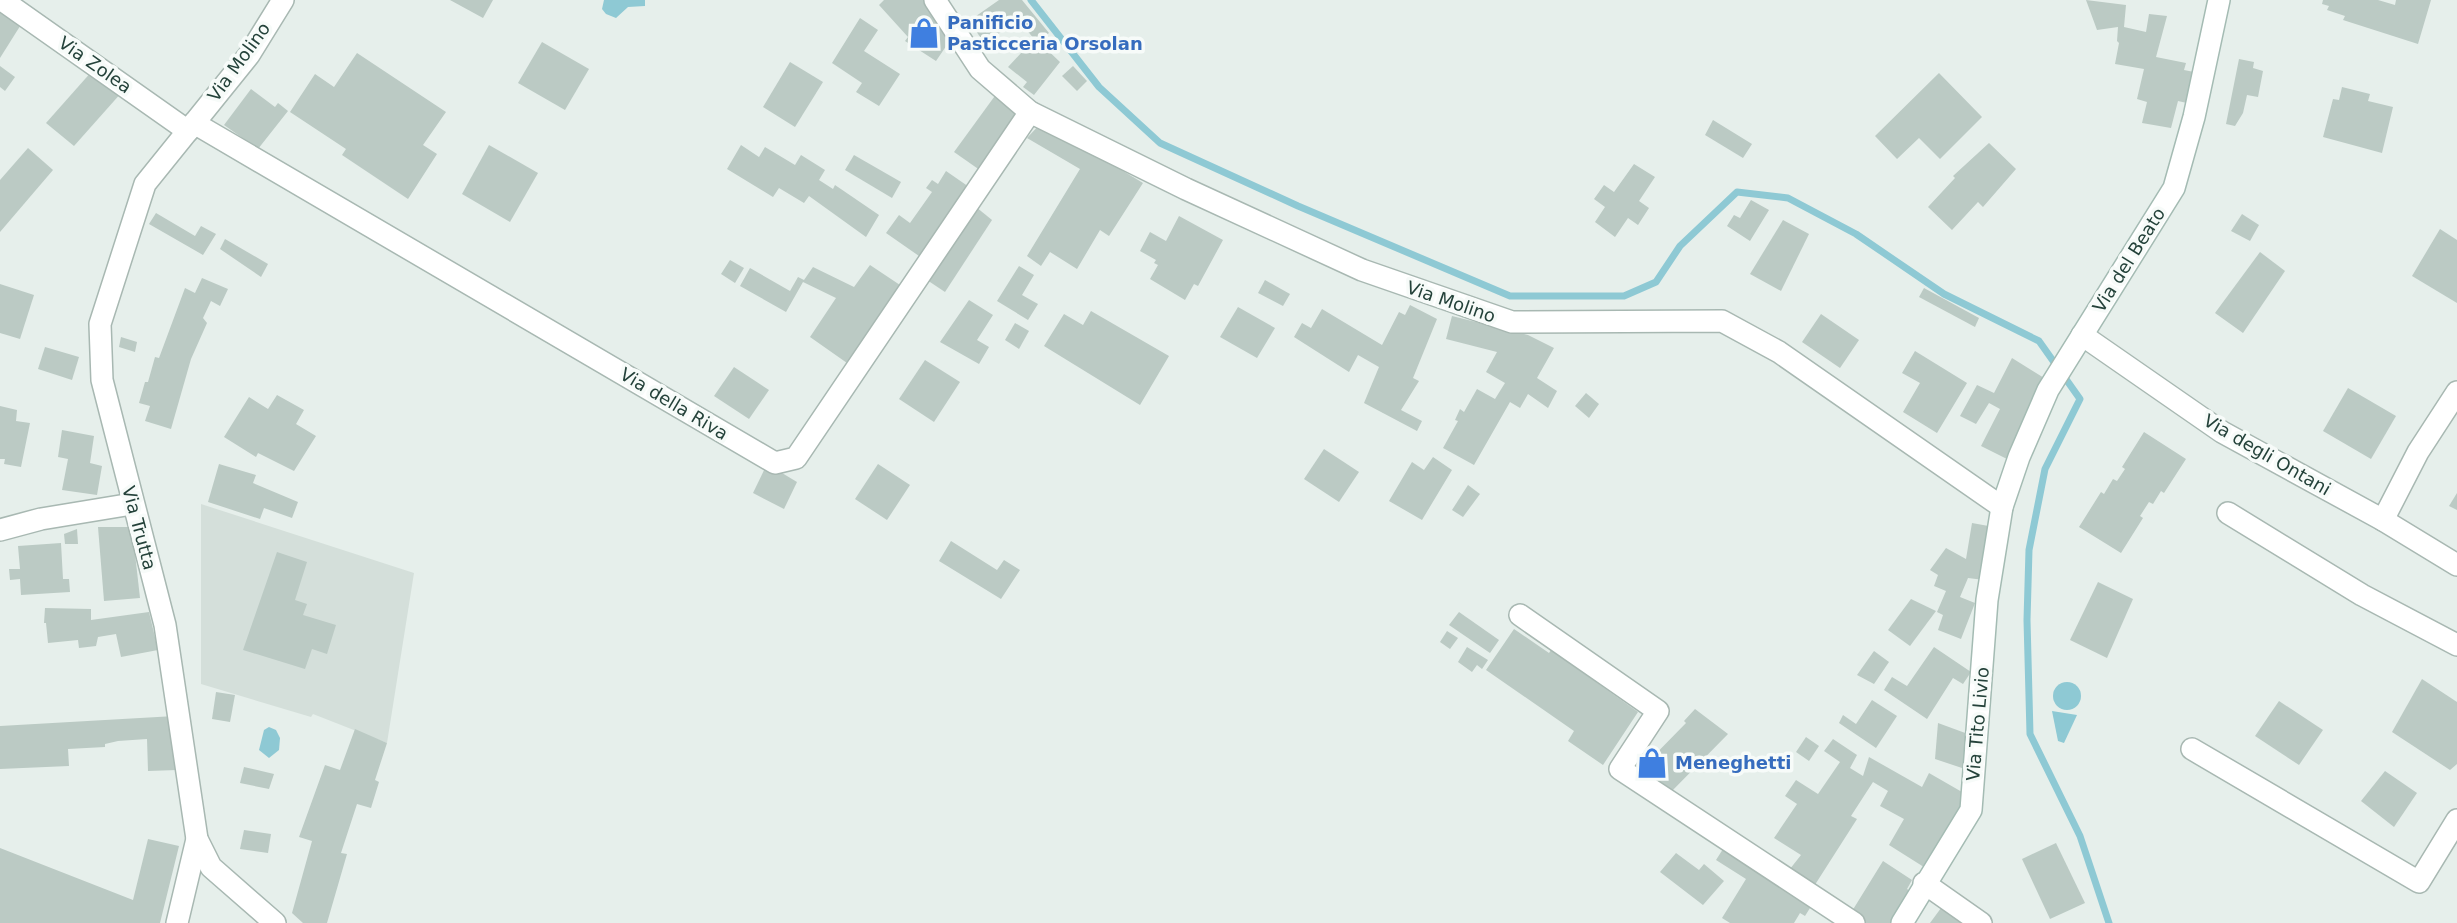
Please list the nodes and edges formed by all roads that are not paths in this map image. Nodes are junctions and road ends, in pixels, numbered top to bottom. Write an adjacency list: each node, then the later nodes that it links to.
1 (2, 0): 6 (street, Via Zolea)
2 (283, 0): 6 (street, Via Molino)
3 (935, 0): 5 (street, Via Molino)
4 (2218, 0): 7 (street, Via del Beato)
5 (1030, 112): 6 (street, Via della Riva); 10 (street, Via Molino)
6 (191, 127): 9 (street, Via Trutta)
7 (2082, 335): 10 (street, Via del Beato); 12 (street, Via degli Ontani)
8 (2457, 392): 12 (street)
9 (132, 504): 13 (street); 19 (street, Via Trutta)
10 (2003, 507): 20 (street, Via Tito Livio)
11 (2228, 513): 16 (street)
12 (2383, 520): 14 (street, Via degli Ontani)
13 (0, 530)
14 (2457, 565)
15 (1520, 615): 23 (street)
16 (2457, 646)
17 (2192, 749): 18 (street)
18 (2457, 820)
19 (197, 839): 21 (street); 22 (street, Via Trutta)
20 (1924, 883): 24 (street, Via Tito Livio); 25 (street)
21 (177, 923)
22 (275, 923)
23 (1854, 923)
24 (1902, 923)
25 (1981, 923)

